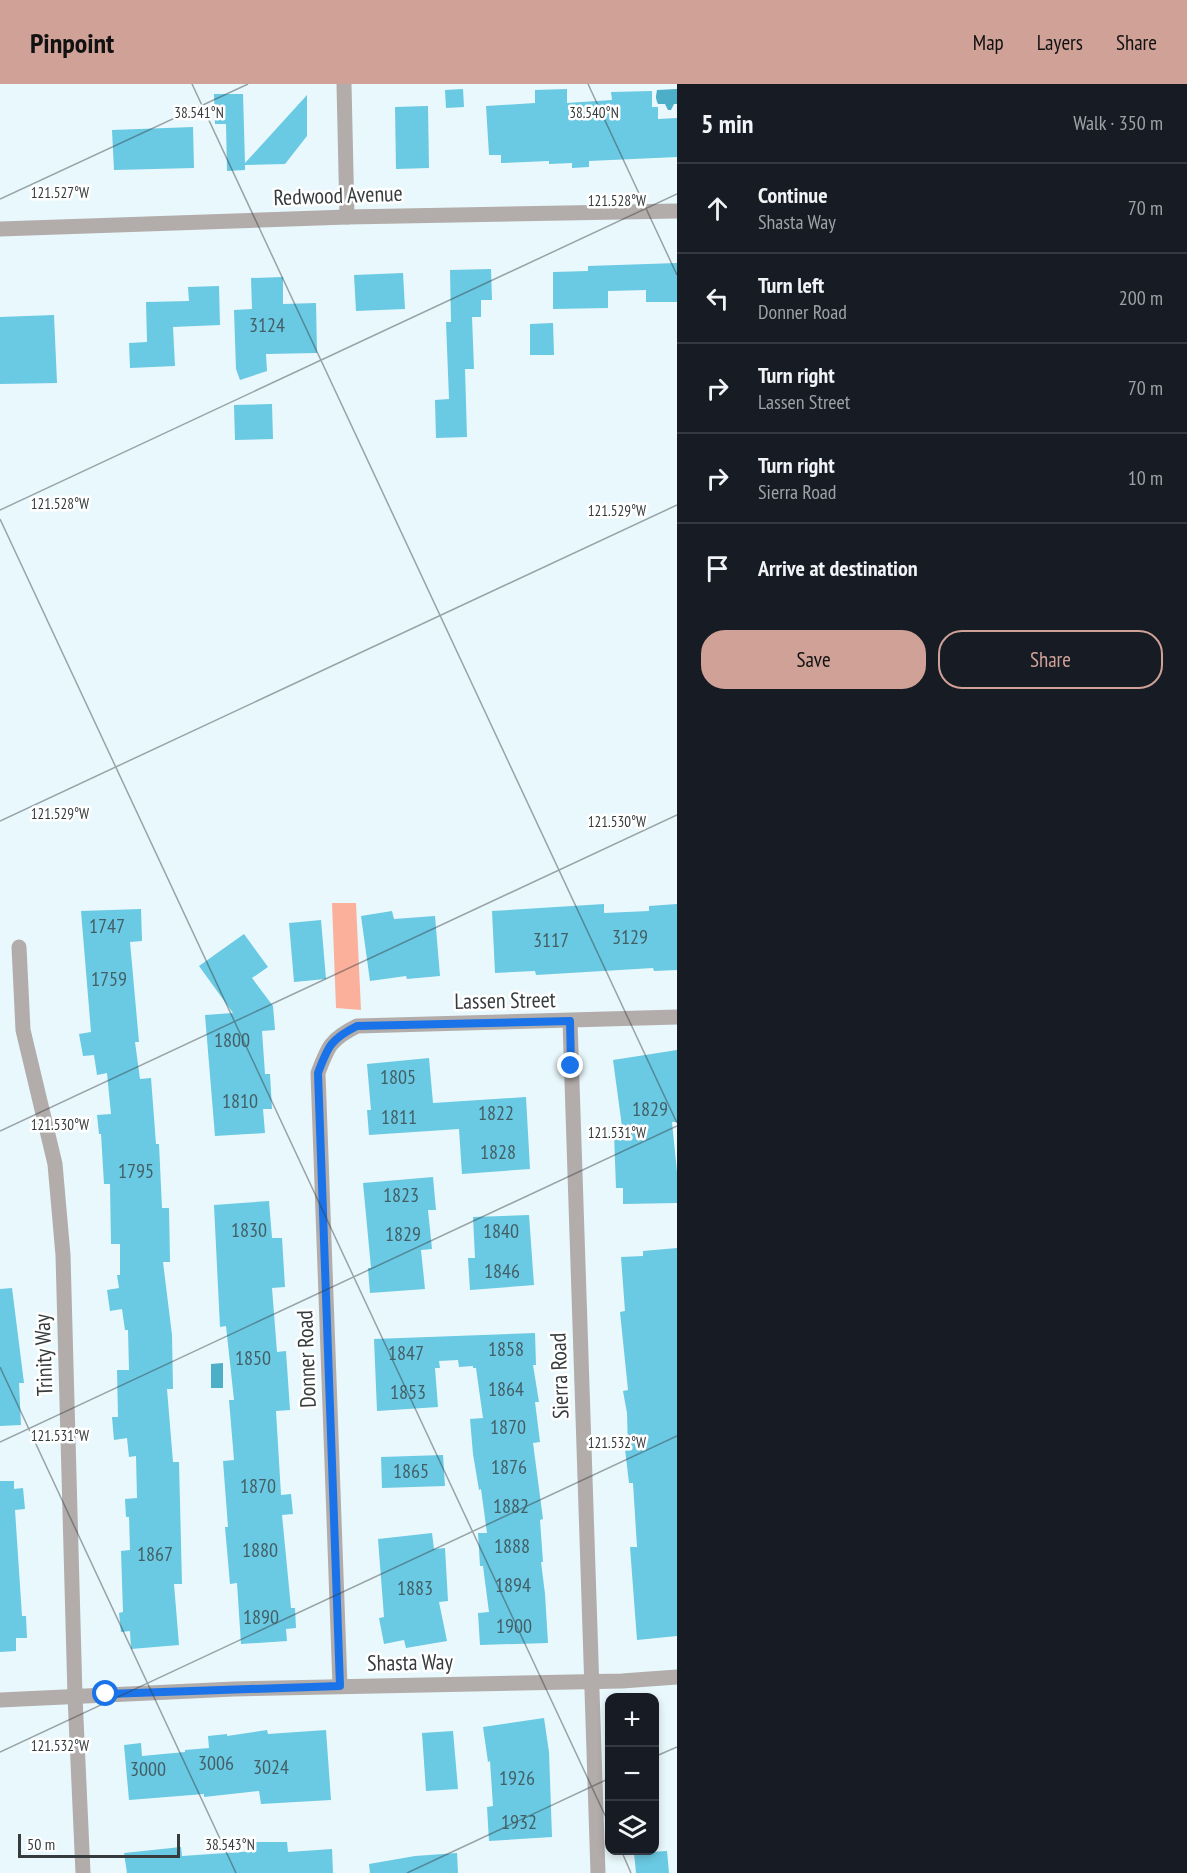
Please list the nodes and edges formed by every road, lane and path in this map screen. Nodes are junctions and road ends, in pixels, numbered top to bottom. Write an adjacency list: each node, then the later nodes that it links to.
1 (344, 84): 3 (street)
2 (677, 211): 3 (street, Redwood Avenue)
3 (347, 217): 4 (street, Redwood Avenue)
4 (0, 229)
5 (18, 947): 12 (street, Trinity Way)
6 (677, 1017): 7 (street, Lassen Street)
7 (570, 1021): 8 (street, Lassen Street); 10 (street, Sierra Road)
8 (337, 1036): 11 (street, Donner Road)
9 (677, 1677): 10 (street, Shasta Way)
10 (592, 1682): 11 (street, Shasta Way); 15 (street, Sierra Road)
11 (340, 1686): 12 (street, Shasta Way)
12 (75, 1696): 13 (street, Shasta Way); 14 (street, Trinity Way)
13 (0, 1700)
14 (83, 1873)
15 (598, 1873)

